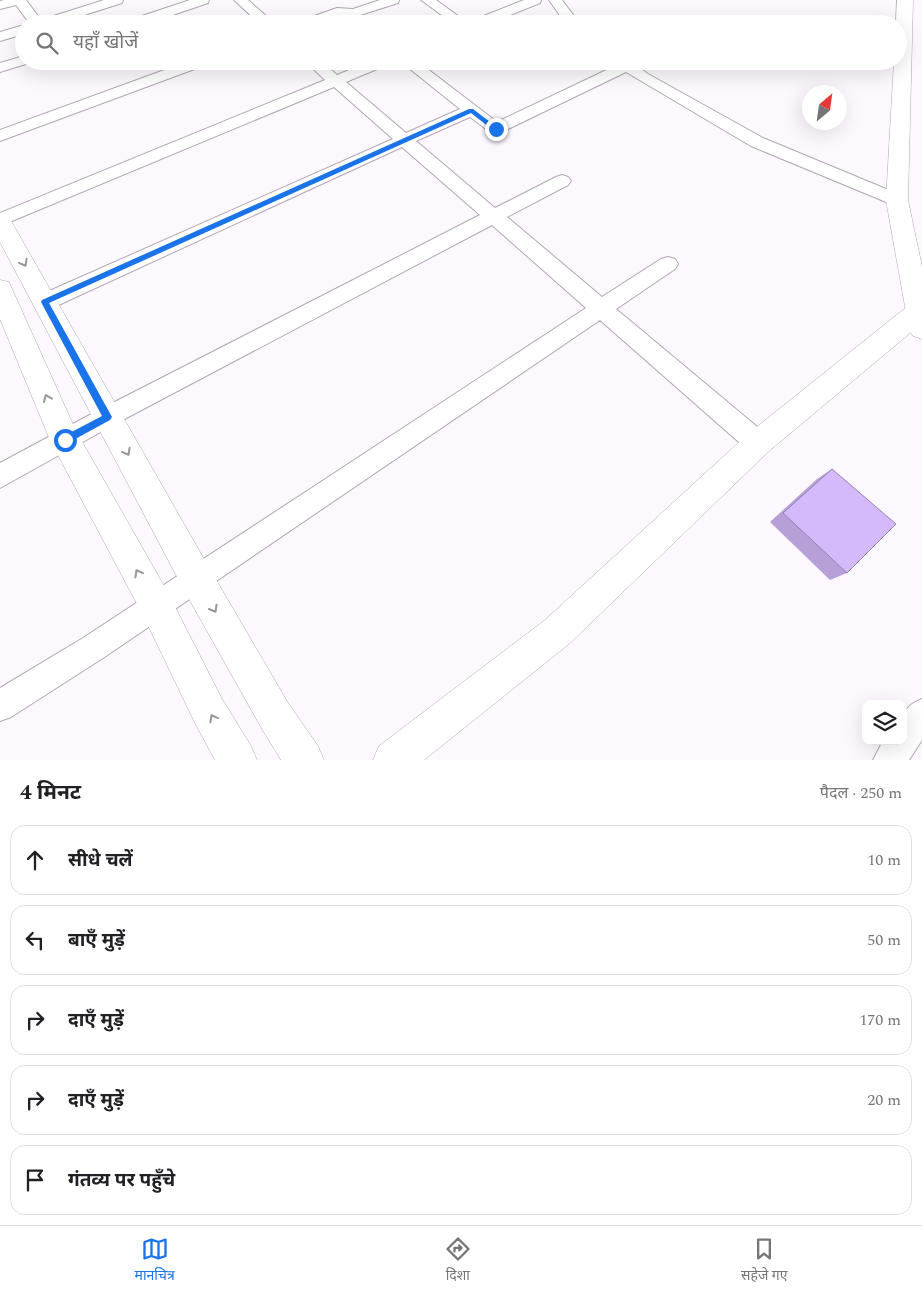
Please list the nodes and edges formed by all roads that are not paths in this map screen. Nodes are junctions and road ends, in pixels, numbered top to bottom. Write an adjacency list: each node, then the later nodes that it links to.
1 (20, 0): 11 (street); 13 (street)
2 (117, 0): 14 (street)
3 (203, 0): 15 (street)
4 (240, 0): 16 (street)
5 (328, 0): 12 (street)
6 (393, 0): 12 (street)
7 (427, 0): 19 (street)
8 (535, 0): 20 (street)
9 (555, 0): 21 (street)
10 (905, 0): 22 (main road)
11 (0, 5)
12 (342, 11): 17 (street); 18 (street)
13 (31, 15)
14 (70, 15)
15 (159, 15)
16 (258, 15)
17 (331, 15)
18 (347, 15)
19 (450, 15)
20 (498, 15)
21 (566, 15)
22 (904, 15)
23 (15, 32): 24 (street)
24 (0, 37)
25 (15, 63): 26 (street)
26 (0, 68)
27 (179, 70): 36 (street)
28 (322, 70): 34 (street)
29 (363, 70): 34 (street)
30 (419, 70): 35 (street)
31 (611, 70): 35 (street)
32 (633, 70): 39 (street)
33 (902, 70): 39 (main road)
34 (336, 82): 37 (street); 41 (street)
35 (471, 110): 37 (street)
36 (0, 136)
37 (405, 141): 40 (street); 44 (street)
38 (562, 181): 40 (street)
39 (897, 200): 47 (main road)
40 (494, 217): 45 (street); 48 (street)
41 (0, 220): 44 (main road, one-way to 44)
42 (668, 264): 45 (street)
43 (0, 289): 46 (main road)
44 (45, 302): 48 (main road)
45 (601, 309): 50 (street); 52 (street)
46 (6, 320): 49 (main road, one-way to 46)
47 (920, 320): 50 (main road)
48 (107, 417): 49 (street); 52 (main road, one-way to 52)
49 (65, 440): 51 (street); 53 (main road, one-way to 49)
50 (758, 443): 60 (main road)
51 (0, 476)
52 (196, 578): 53 (street); 59 (main road, one-way to 59)
53 (156, 605): 54 (street); 58 (main road, one-way to 53)
54 (0, 706)
55 (922, 714): 56 (street)
56 (907, 735)
57 (900, 745): 61 (street)
58 (237, 760)
59 (304, 760)
60 (393, 760)
61 (889, 760)

